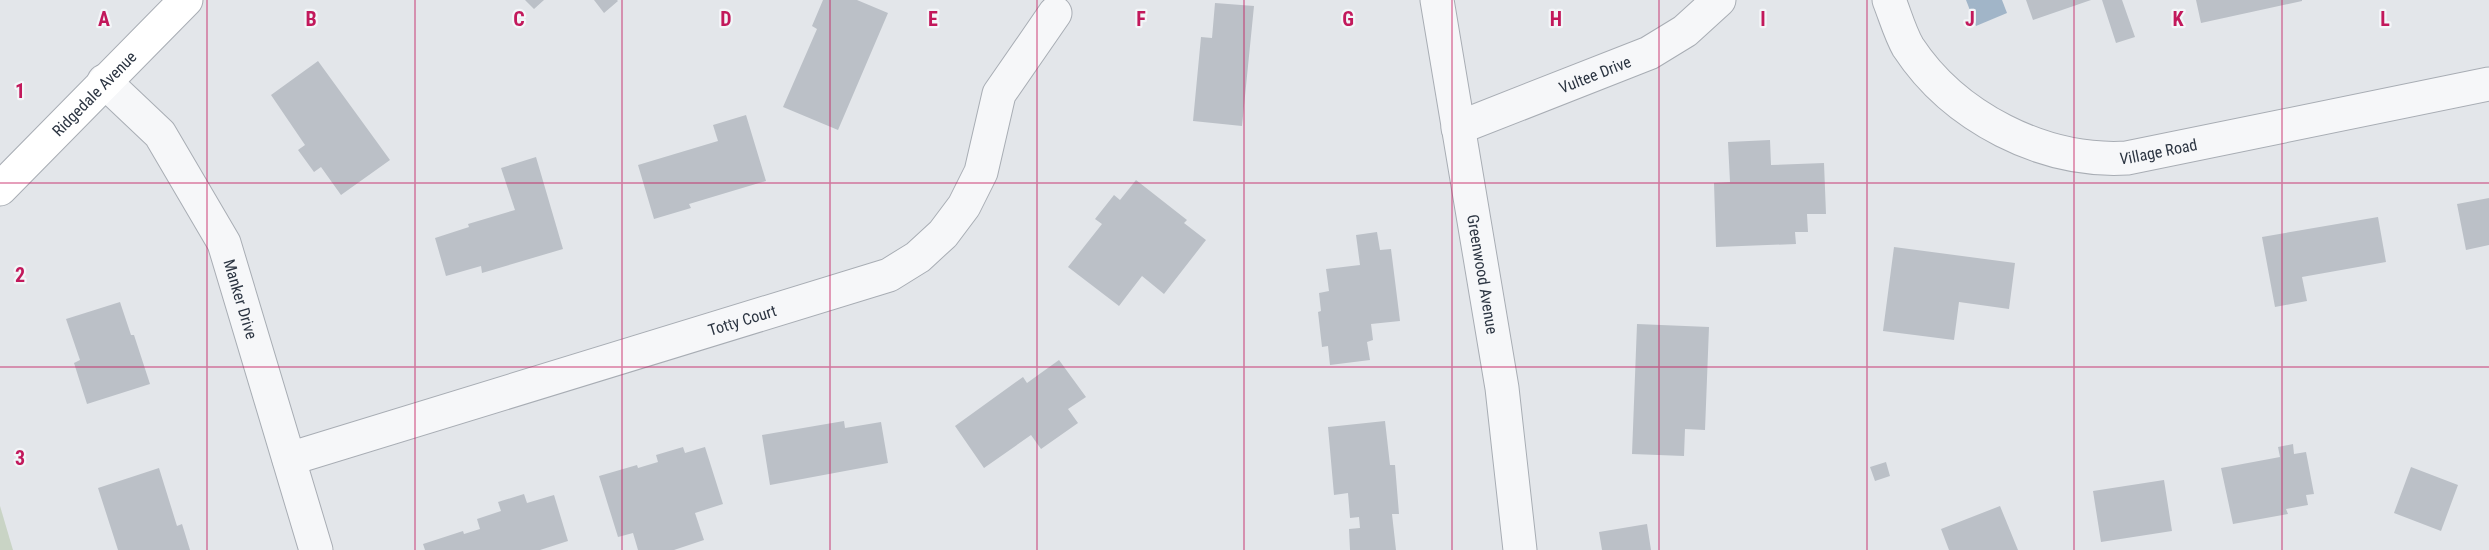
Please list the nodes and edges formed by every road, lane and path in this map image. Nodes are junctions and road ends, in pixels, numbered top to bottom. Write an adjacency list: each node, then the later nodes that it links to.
1 (186, 0): 6 (main road, Ridgedale Avenue)
2 (1437, 0): 8 (street, Greenwood Avenue)
3 (1719, 0): 8 (street, Vultee Drive)
4 (1889, 0): 7 (street, Village Road)
5 (1055, 12): 10 (street, Totty Court)
6 (104, 81): 9 (main road, Ridgedale Avenue); 10 (street, Manker Drive)
7 (2489, 84)
8 (1458, 128): 12 (street, Greenwood Avenue)
9 (0, 189)
10 (289, 459): 11 (street, Manker Drive)
11 (316, 550)
12 (1520, 550)

